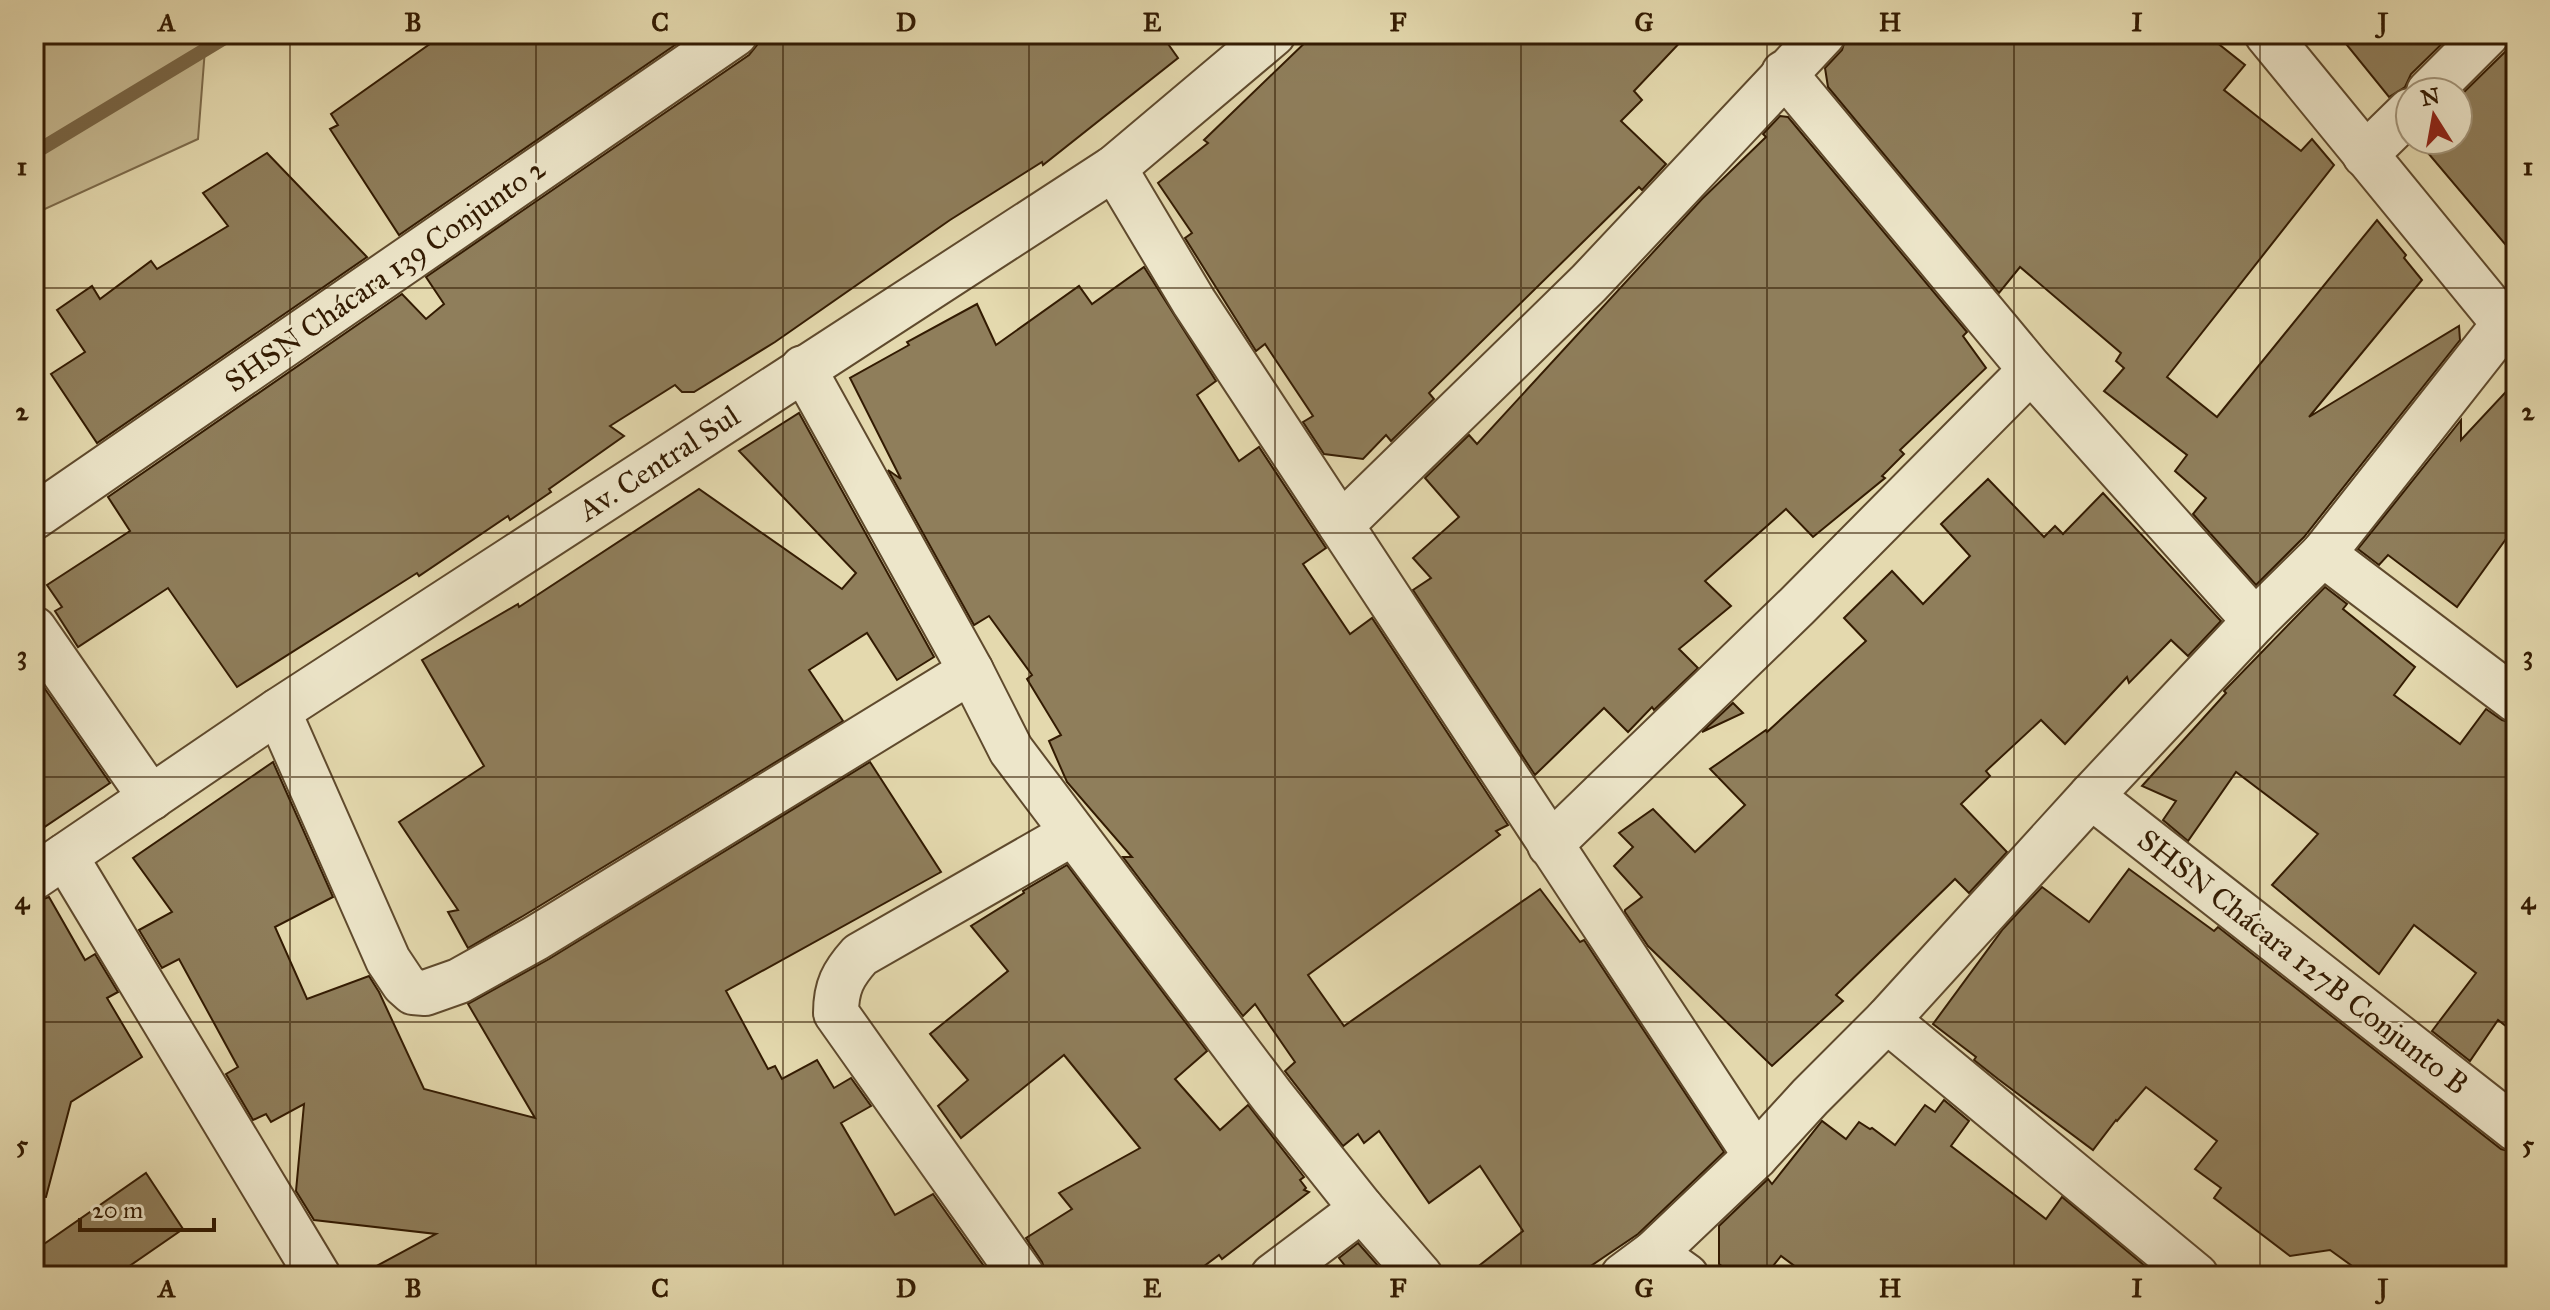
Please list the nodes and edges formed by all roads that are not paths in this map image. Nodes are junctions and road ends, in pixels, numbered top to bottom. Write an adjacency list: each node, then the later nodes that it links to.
1 (735, 34): 14 (street, SHSN Chácara 139 Conjunto 2)
2 (1823, 34): 6 (street)
3 (2267, 34): 9 (street)
4 (2487, 34): 7 (street)
5 (1264, 37): 10 (street, Av. Central Sul)
6 (1784, 73): 13 (street); 15 (street)
7 (2445, 76)
8 (2394, 127): 9 (street)
9 (2365, 155): 11 (street)
10 (1114, 168): 12 (street, Av. Central Sul); 15 (street)
11 (2510, 330): 16 (street)
12 (803, 368): 19 (street); 21 (street, Av. Central Sul)
13 (2031, 370): 17 (street); 25 (street)
14 (34, 517)
15 (1341, 525): 25 (street)
16 (2323, 554): 17 (street); 20 (street)
17 (2255, 621): 22 (street)
18 (34, 629): 23 (street)
19 (971, 671): 21 (street); 24 (street)
20 (2516, 700)
21 (278, 711): 23 (street, Av. Central Sul)
22 (2091, 796): 27 (street); 28 (street, SHSN Chácara 127B Conjunto B)
23 (151, 798): 26 (street, Av. Central Sul)
24 (1073, 833): 30 (street); 33 (street)
25 (1550, 845): 29 (street)
26 (50, 866): 32 (street)
27 (1887, 1020): 29 (street); 36 (street)
28 (2516, 1129)
29 (1756, 1156): 31 (street)
30 (1362, 1209): 34 (street); 35 (street)
31 (1654, 1268)
32 (318, 1276)
33 (1022, 1276)
34 (1273, 1276)
35 (1420, 1276)
36 (2196, 1276)

